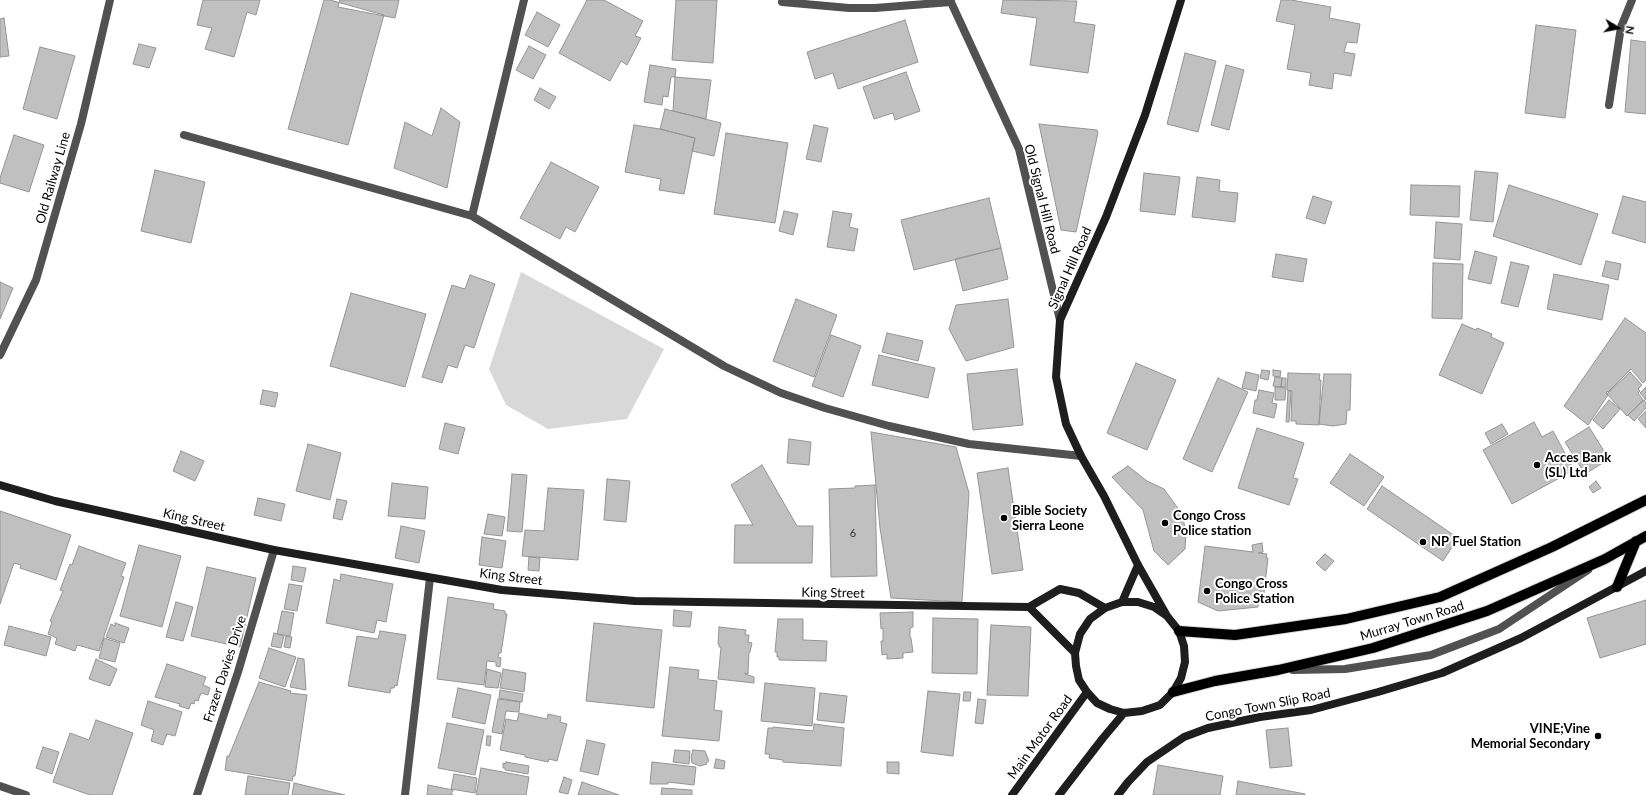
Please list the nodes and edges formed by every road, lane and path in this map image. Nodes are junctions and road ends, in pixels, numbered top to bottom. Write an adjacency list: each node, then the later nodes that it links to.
1 (110, 0): 11 (street, Old Railway Line)
2 (524, 0): 9 (street)
3 (1181, 0): 10 (main road, Signal Hill Road)
4 (1632, 0): 7 (street)
5 (951, 1): 6 (street); 10 (street, Old Signal Hill Road)
6 (782, 2)
7 (1609, 105)
8 (184, 135): 9 (street)
9 (472, 216): 12 (street)
10 (1060, 320): 12 (main road, Signal Hill Road)
11 (0, 355)
12 (1081, 456): 19 (main road, Signal Hill Road)
13 (0, 485): 17 (main road, King Street)
14 (1646, 500): 27 (main road, Murray Town Road)
15 (1646, 536): 16 (main road, Murray Town Road)
16 (1636, 541): 18 (main road, Murray Town Road); 22 (main road)
17 (274, 550): 21 (main road, King Street); 35 (street, Frazer Davies Drive)
18 (1605, 559): 29 (main road, Murray Town Road); 29 (street)
19 (1138, 565): 23 (main road); 26 (main road, Signal Hill Road)
20 (1646, 571): 22 (main road, Congo Town Slip Road)
21 (430, 578): 24 (main road, King Street); 36 (street)
22 (1617, 587): 39 (main road, Congo Town Slip Road)
23 (1122, 602): 25 (main road); 26 (main road)
24 (1029, 607): 25 (main road); 28 (main road)
25 (1105, 608): 28 (main road)
26 (1167, 616): 27 (main road)
27 (1179, 631): 31 (main road)
28 (1075, 653): 30 (main road)
29 (1278, 670): 31 (main road, Murray Town Road)
30 (1087, 692): 32 (main road); 37 (main road, Main Motor Road)
31 (1173, 692): 32 (main road)
32 (1124, 713): 38 (main road)
33 (0, 786): 34 (street)
34 (26, 795)
35 (197, 795)
36 (405, 795)
37 (1012, 795)
38 (1059, 795)
39 (1118, 795)

